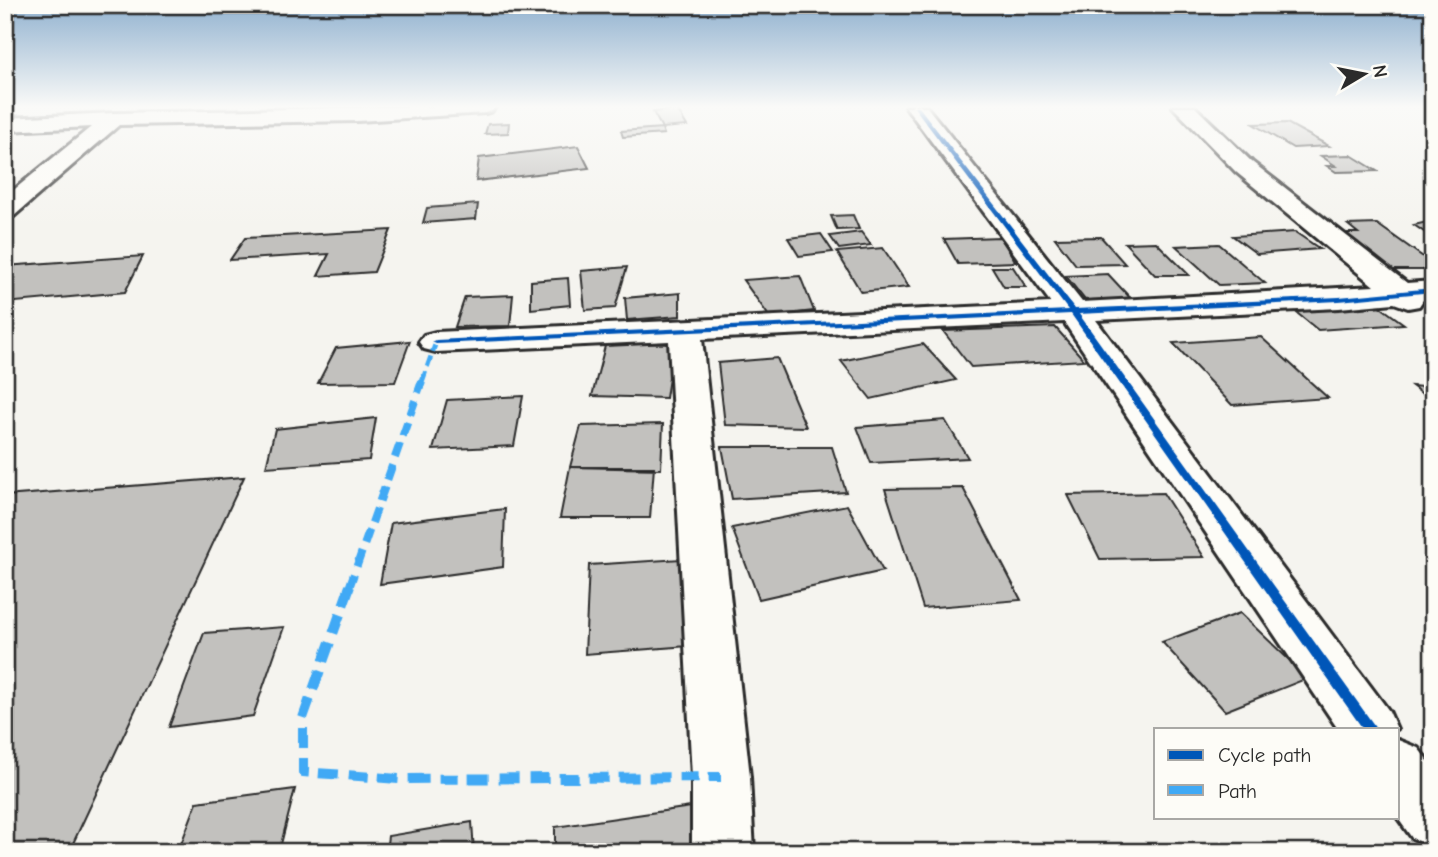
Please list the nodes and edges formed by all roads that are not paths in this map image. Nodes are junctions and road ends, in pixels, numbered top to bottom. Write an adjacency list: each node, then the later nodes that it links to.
1 (81, 147): 4 (street)
2 (947, 147): 7 (street)
3 (1224, 147): 6 (street)
4 (5, 210)
5 (1433, 290): 6 (street)
6 (1398, 292): 7 (street); 8 (street)
7 (1073, 311): 9 (street); 11 (street)
8 (1433, 317)
9 (685, 331): 10 (street); 14 (street)
10 (436, 342)
11 (1369, 728)
12 (1400, 771): 13 (street)
13 (1433, 817)
14 (723, 852)

